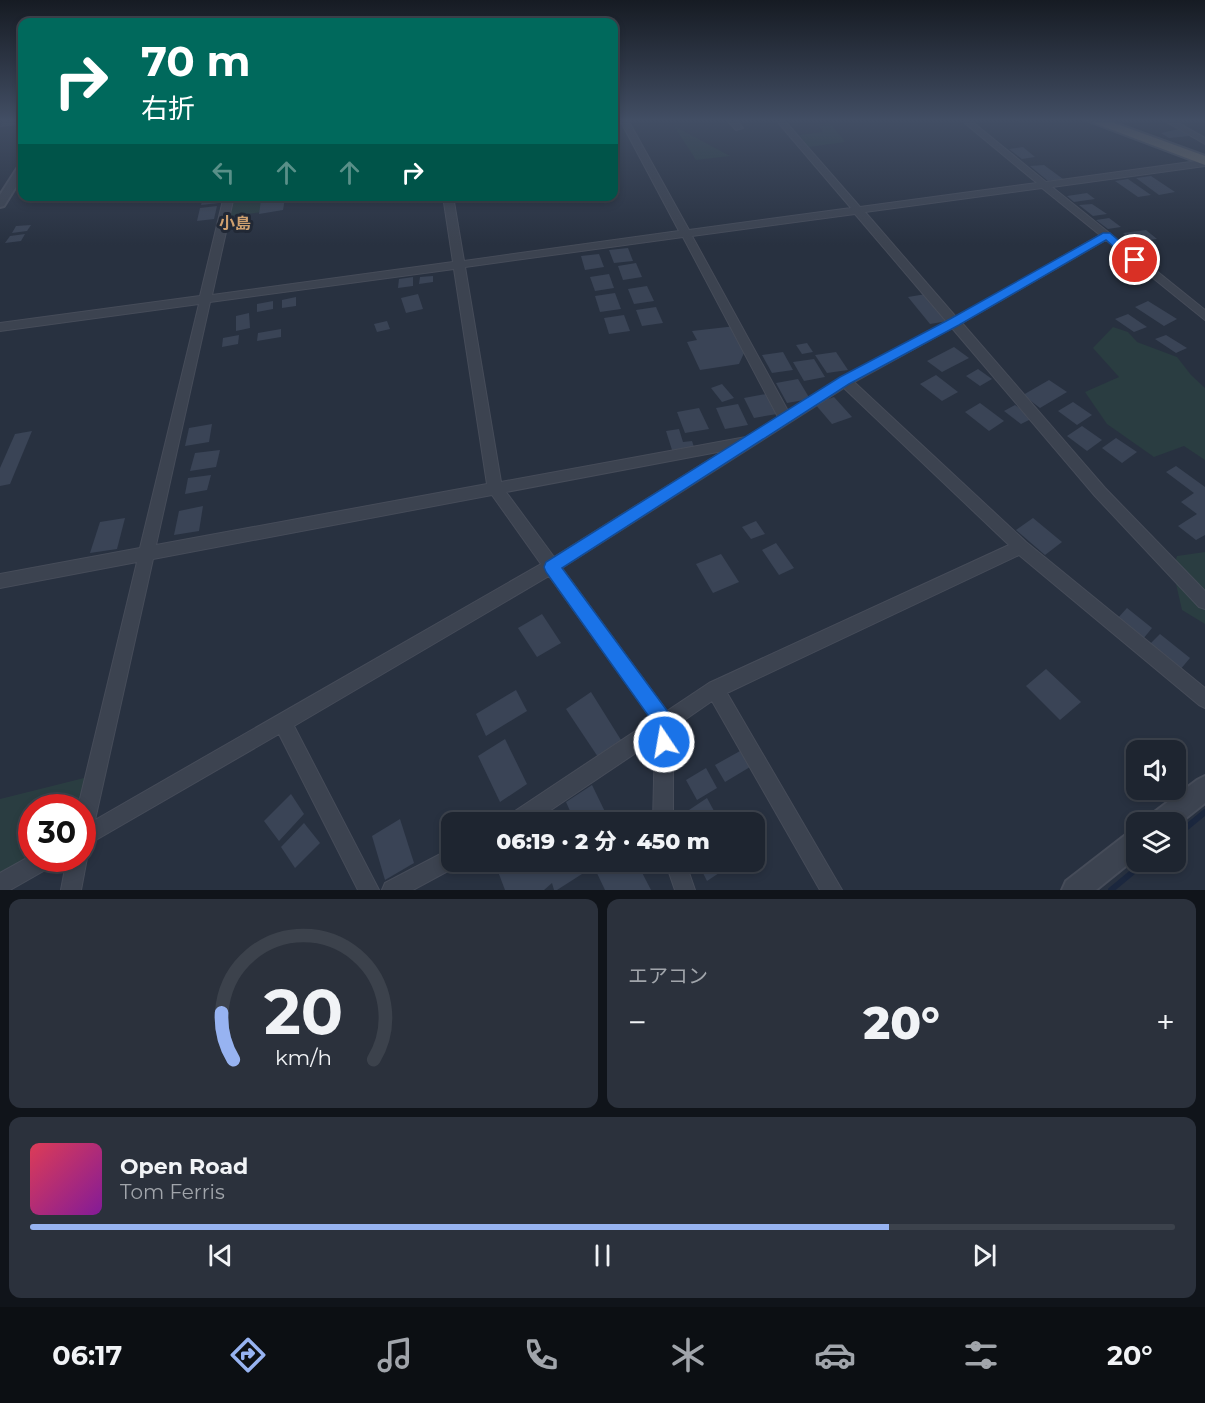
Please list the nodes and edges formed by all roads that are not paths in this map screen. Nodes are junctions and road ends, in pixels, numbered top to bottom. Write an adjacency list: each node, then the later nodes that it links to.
1 (647, 162): 11 (street)
2 (816, 162): 10 (street)
3 (1017, 162): 6 (street)
4 (1205, 162): 6 (street)
5 (18, 180): 9 (street)
6 (1046, 185): 10 (street); 12 (street)
7 (228, 201): 14 (street)
8 (449, 201): 13 (street)
9 (0, 204)
10 (859, 210): 11 (street); 18 (street)
11 (687, 234): 13 (street); 21 (street)
12 (1107, 235): 16 (street); 18 (street)
13 (458, 265): 14 (street); 23 (street)
14 (206, 300): 19 (street); 25 (street)
15 (1205, 302): 16 (street)
16 (1189, 304): 17 (street)
17 (1205, 316)
18 (954, 322): 20 (street); 28 (street)
19 (0, 327)
20 (845, 381): 21 (street); 24 (street)
21 (785, 417): 22 (street)
22 (753, 441): 23 (street); 26 (street)
23 (495, 488): 25 (street); 26 (street)
24 (1021, 547): 29 (street); 30 (street)
25 (145, 554): 27 (street); 33 (street)
26 (552, 567): 31 (street); 32 (street)
27 (0, 581)
28 (1205, 602)
29 (715, 689): 31 (street); 49 (street)
30 (1205, 699)
31 (664, 722): 35 (street); 36 (street)
32 (283, 724): 38 (street); 46 (street)
33 (91, 794)
34 (1202, 794): 37 (street)
35 (531, 812)
36 (663, 812)
37 (1176, 812)
38 (96, 830)
39 (1126, 851): 50 (street)
40 (441, 864): 47 (street)
41 (22, 872): 44 (street)
42 (74, 872): 45 (street)
43 (679, 872): 48 (street)
44 (0, 884)
45 (71, 890)
46 (369, 890)
47 (392, 890)
48 (685, 890)
49 (832, 890)
50 (1075, 890)

